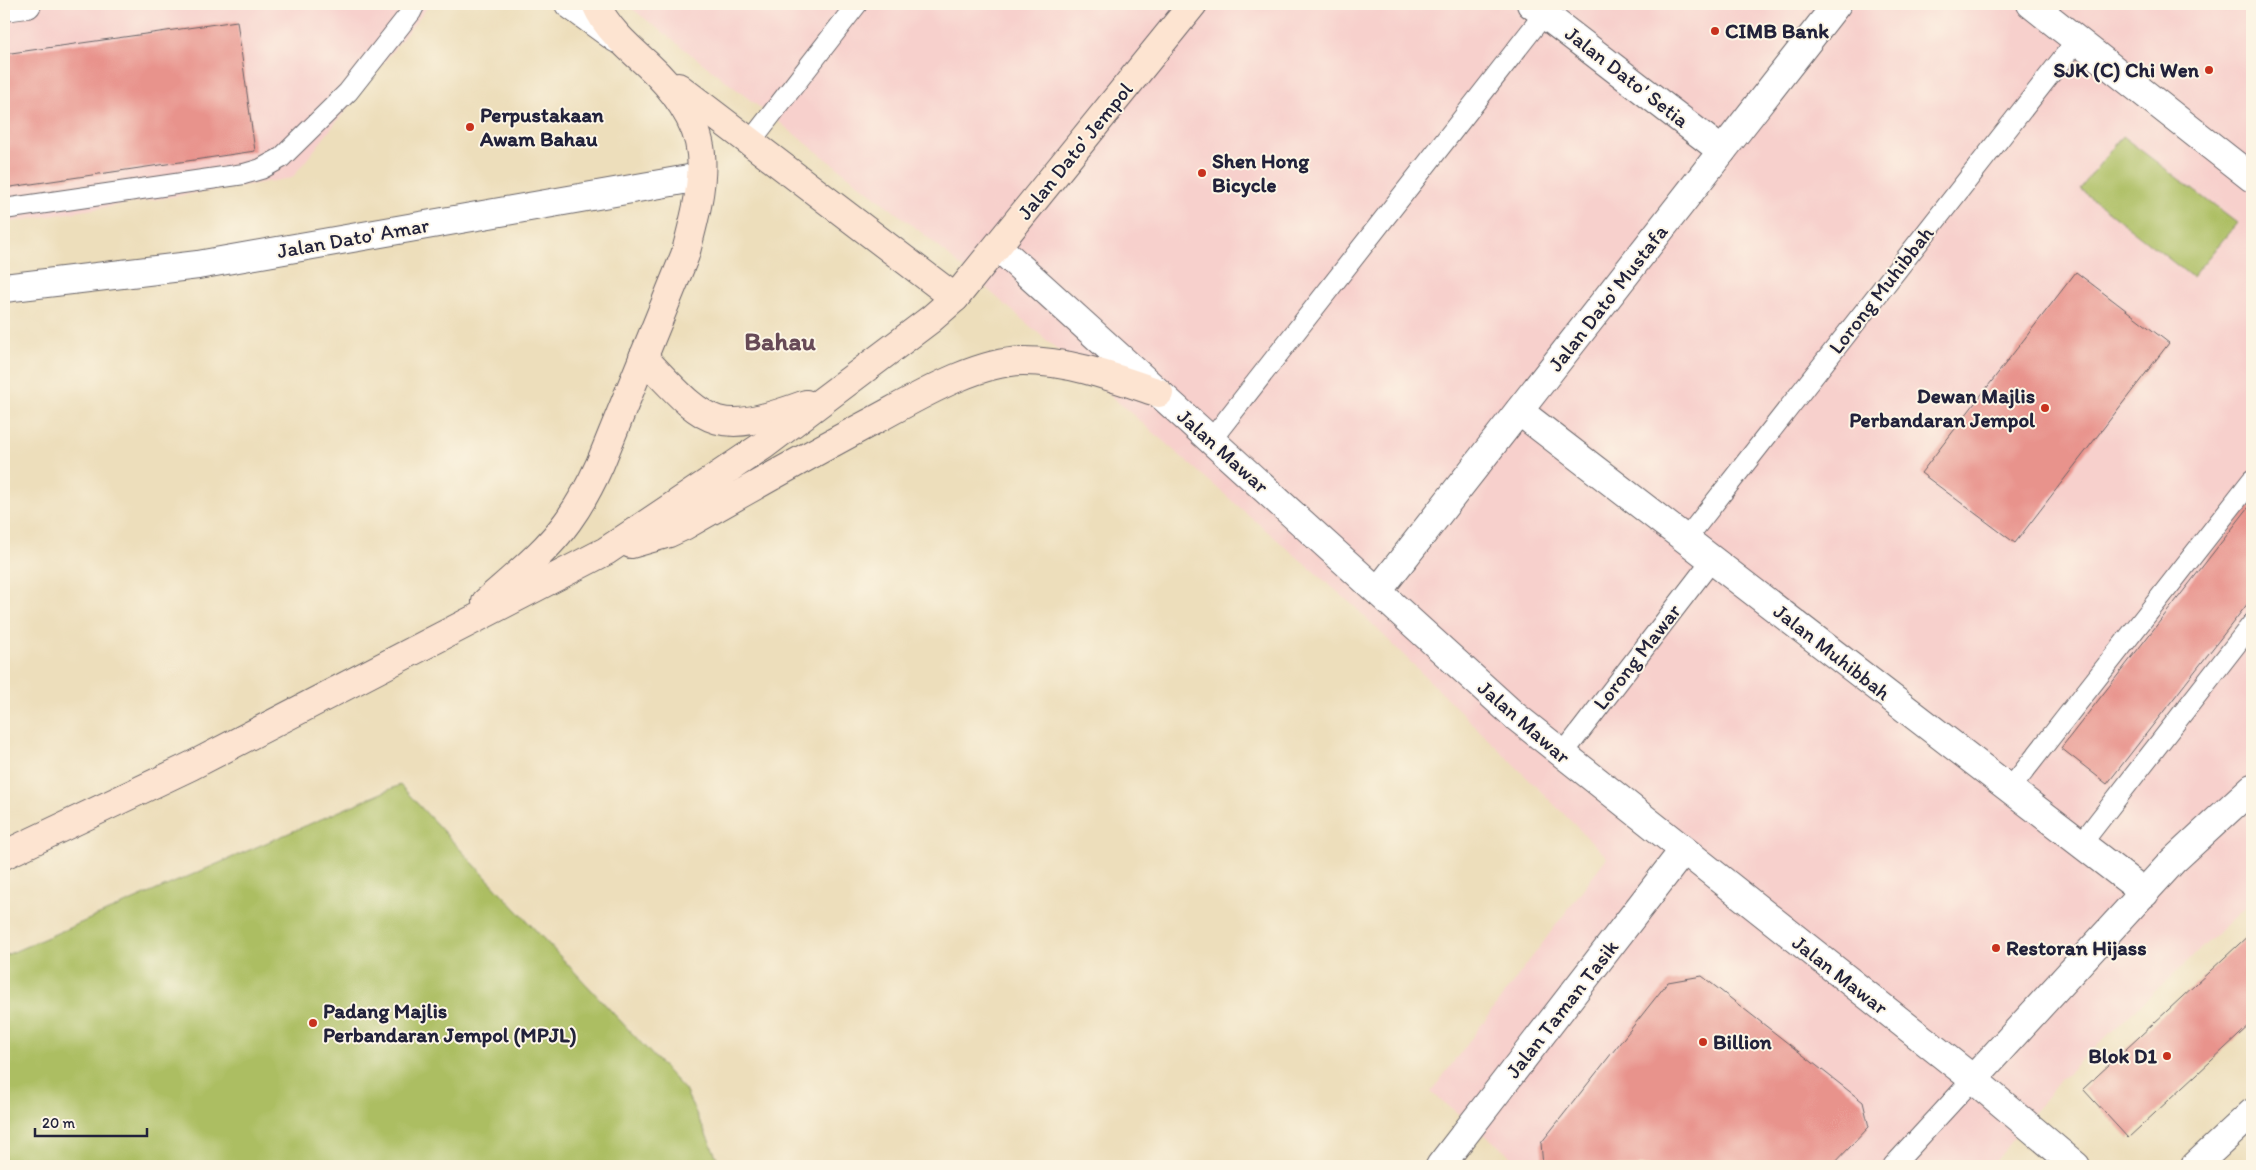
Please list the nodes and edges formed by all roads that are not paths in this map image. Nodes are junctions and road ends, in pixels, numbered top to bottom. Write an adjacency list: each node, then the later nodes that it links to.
1 (26, 4): 9 (street)
2 (415, 4): 18 (lane)
3 (569, 4): 12 (street)
4 (596, 4): 12 (main road)
5 (856, 4): 14 (lane)
6 (1193, 4): 19 (main road, Jalan Dato' Jempol)
7 (1837, 4): 15 (street, Jalan Dato' Mustafa)
8 (2031, 4): 11 (street)
9 (4, 7)
10 (1543, 7): 15 (street, Jalan Dato' Setia); 26 (lane)
11 (2077, 40): 17 (street); 28 (lane, Lorong Muhibbah)
12 (626, 46): 13 (main road)
13 (649, 66): 14 (main road); 16 (main road)
14 (750, 142): 21 (main road)
15 (1722, 151): 25 (street, Jalan Dato' Mustafa)
16 (700, 177): 20 (street, Jalan Dato' Amar); 22 (main road)
17 (2252, 178)
18 (4, 209)
19 (998, 247): 21 (main road, Jalan Dato' Jempol); 23 (street, Jalan Mawar)
20 (4, 288)
21 (955, 298): 24 (main road, Jalan Dato' Jempol)
22 (643, 357): 24 (main road); 33 (main road)
23 (1159, 393): 26 (street, Jalan Mawar); 29 (main road)
24 (833, 394): 29 (main road, Jalan Dato' Jempol)
25 (1519, 411): 28 (street, Jalan Muhibbah); 31 (street, Jalan Dato' Mustafa)
26 (1211, 440): 31 (street, Jalan Mawar)
27 (2252, 480): 36 (lane)
28 (1686, 539): 30 (street, Jalan Muhibbah)
29 (606, 552): 33 (main road)
30 (1712, 560): 34 (lane, Lorong Mawar); 36 (street, Jalan Muhibbah)
31 (1378, 591): 34 (street, Jalan Mawar)
32 (2252, 624): 37 (lane)
33 (446, 635): 39 (main road)
34 (1562, 755): 38 (street, Jalan Mawar)
35 (2252, 788): 40 (street)
36 (2010, 789): 37 (street, Jalan Muhibbah)
37 (2081, 844): 40 (street, Jalan Muhibbah)
38 (1683, 852): 41 (street, Jalan Mawar); 43 (street, Jalan Taman Tasik)
39 (4, 855)
40 (2145, 893): 41 (street)
41 (1973, 1079): 44 (lane); 45 (street, Jalan Mawar)
42 (2252, 1113): 46 (street)
43 (1440, 1166)
44 (1893, 1166)
45 (2076, 1166)
46 (2195, 1166)

